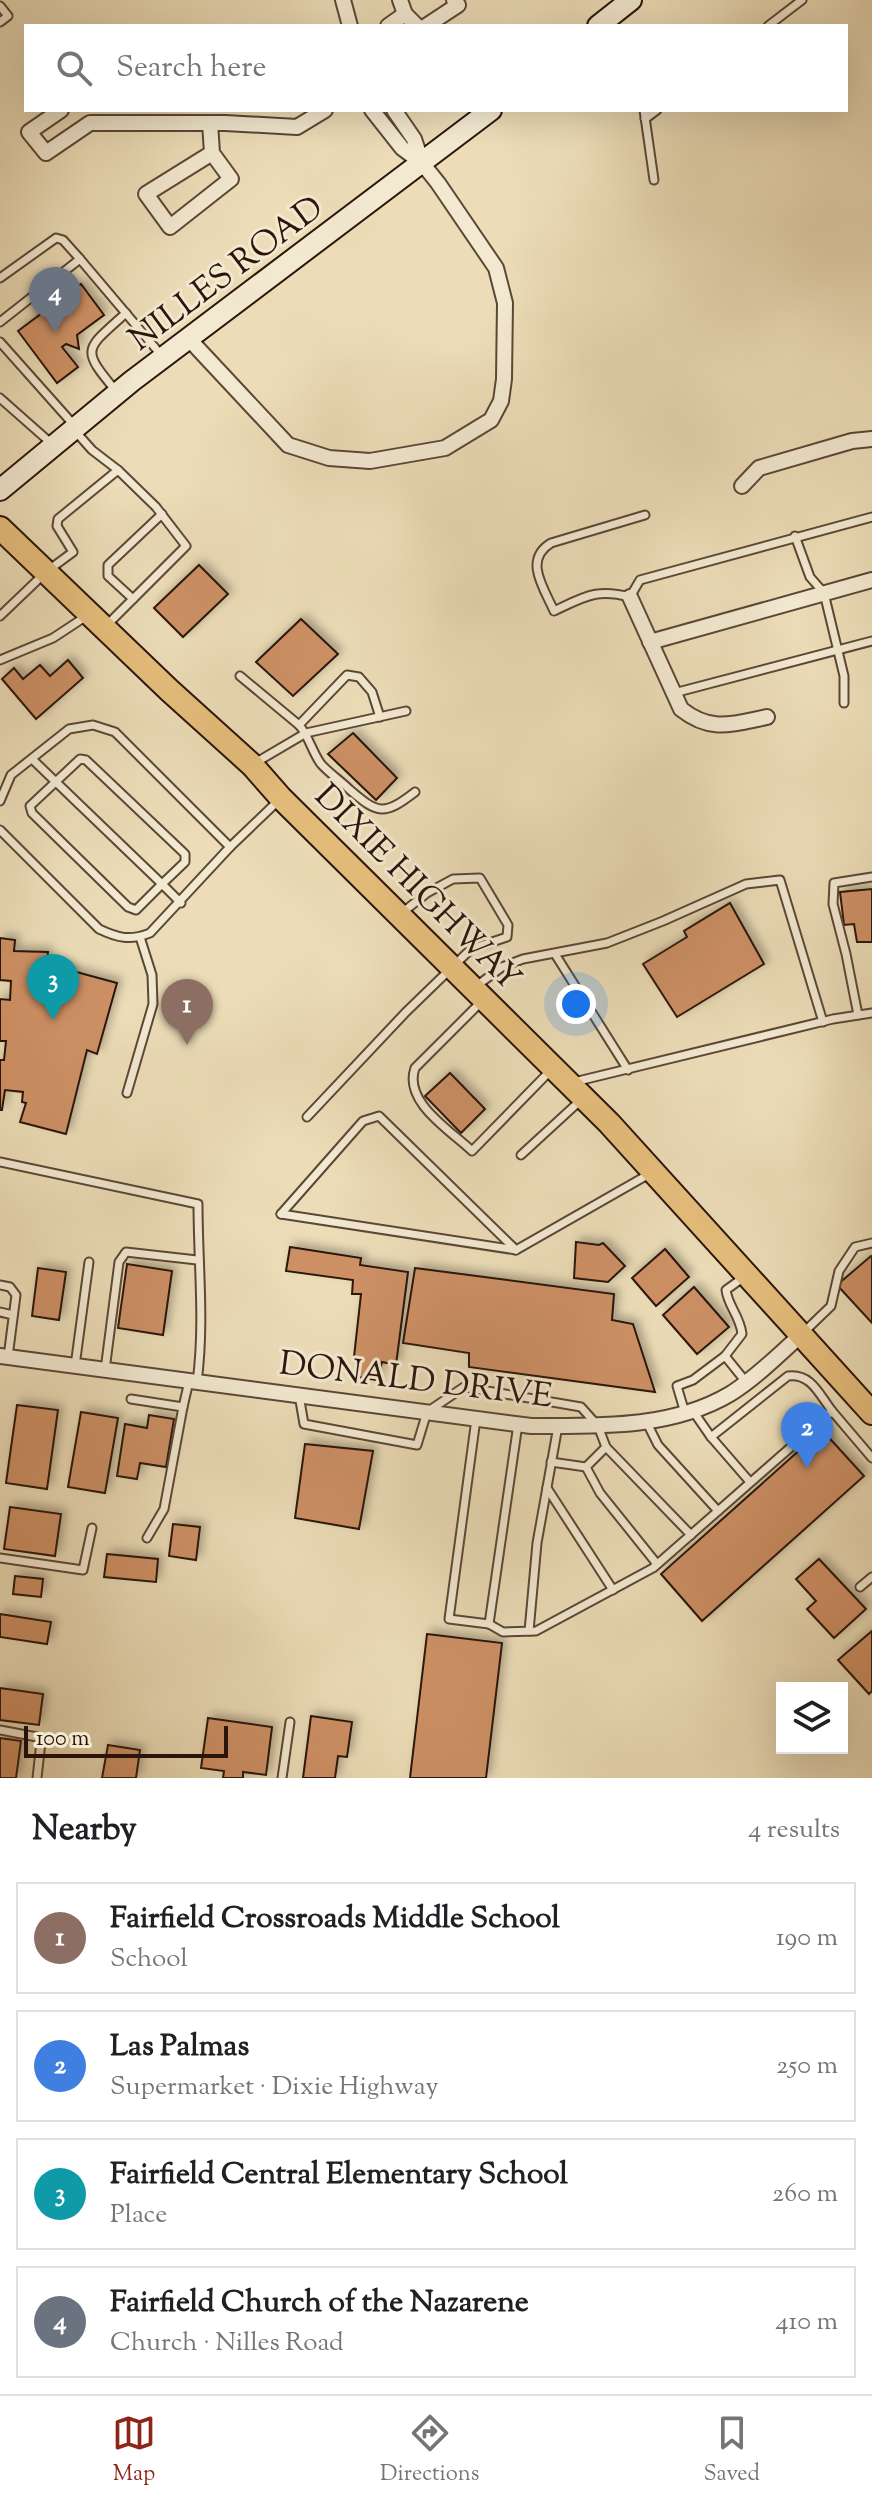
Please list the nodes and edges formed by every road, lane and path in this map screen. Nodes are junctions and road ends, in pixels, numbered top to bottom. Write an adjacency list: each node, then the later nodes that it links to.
1 (343, 0): 7 (street)
2 (454, 0): 10 (street)
3 (802, 0): 11 (lane)
4 (0, 6): 6 (lane)
5 (402, 7): 8 (street); 9 (street)
6 (0, 22)
7 (349, 24)
8 (389, 24)
9 (415, 24)
10 (429, 24)
11 (771, 24)
12 (61, 112): 20 (street)
13 (66, 112): 20 (street)
14 (322, 112): 19 (street)
15 (374, 112): 22 (street)
16 (395, 112): 22 (street)
17 (488, 112): 22 (street, NILLES ROAD)
18 (644, 114): 23 (lane)
19 (220, 119): 20 (street); 21 (street)
20 (80, 128)
21 (212, 153): 21 (street)
22 (422, 163): 28 (street, NILLES ROAD); 28 (street)
23 (654, 180)
24 (80, 259): 25 (lane); 26 (lane); 27 (lane)
25 (0, 278)
26 (126, 313): 30 (lane); 31 (lane)
27 (0, 322)
28 (189, 339): 30 (street, NILLES ROAD)
29 (0, 342): 33 (lane)
30 (163, 358): 31 (street, NILLES ROAD)
31 (118, 393): 33 (street, NILLES ROAD)
32 (0, 398): 35 (lane)
33 (74, 428): 35 (street, NILLES ROAD); 36 (lane)
34 (872, 439): 37 (street)
35 (54, 445): 38 (street, NILLES ROAD)
36 (118, 470): 39 (lane); 44 (lane)
37 (742, 486)
38 (0, 490)
39 (162, 514): 48 (lane); 48 (lane)
40 (645, 515): 47 (lane)
41 (872, 517): 43 (lane)
42 (0, 528): 44 (main road, DIXIE HIGHWAY)
43 (795, 536): 46 (lane); 47 (lane)
44 (46, 572): 49 (lane); 50 (main road, DIXIE HIGHWAY)
45 (872, 580): 46 (street)
46 (824, 593): 52 (street); 53 (lane)
47 (630, 597): 52 (street)
48 (133, 599): 50 (lane)
49 (2, 612)
50 (97, 620): 54 (lane); 64 (main road, DIXIE HIGHWAY)
51 (872, 641): 53 (lane)
52 (650, 642): 56 (street)
53 (838, 650): 56 (lane); 57 (lane)
54 (0, 660)
55 (240, 676): 61 (lane)
56 (674, 693): 60 (street)
57 (844, 703)
58 (406, 711): 59 (lane)
59 (380, 717): 61 (lane); 62 (lane)
60 (767, 717)
61 (299, 725): 62 (lane)
62 (306, 733): 64 (lane); 66 (lane)
63 (32, 759): 65 (lane); 68 (lane); 70 (lane)
64 (252, 765): 67 (main road, DIXIE HIGHWAY)
65 (56, 782): 72 (lane); 72 (lane); 72 (lane)
66 (415, 792)
67 (281, 798): 70 (lane); 74 (main road, DIXIE HIGHWAY)
68 (0, 801)
69 (0, 830): 75 (lane)
70 (230, 847): 73 (lane)
71 (872, 877): 80 (lane)
72 (162, 884): 73 (lane)
73 (181, 903): 75 (lane)
74 (400, 915): 77 (main road, DIXIE HIGHWAY); 77 (lane)
75 (140, 937): 84 (lane)
76 (555, 954): 78 (lane); 81 (lane); 82 (lane)
77 (452, 967): 78 (main road, DIXIE HIGHWAY); 85 (lane)
78 (478, 994): 83 (main road, DIXIE HIGHWAY); 83 (lane)
79 (872, 1013): 80 (lane)
80 (858, 1015): 81 (lane)
81 (823, 1022): 82 (lane)
82 (628, 1070): 83 (lane)
83 (568, 1083): 86 (lane); 88 (main road, DIXIE HIGHWAY)
84 (127, 1093)
85 (307, 1117)
86 (521, 1155)
87 (0, 1162): 91 (lane)
88 (654, 1171): 90 (lane); 93 (main road, DIXIE HIGHWAY)
89 (872, 1243): 97 (lane)
90 (516, 1250): 90 (lane)
91 (197, 1260): 101 (lane); 102 (lane)
92 (89, 1262): 100 (lane)
93 (747, 1274): 97 (main road, DIXIE HIGHWAY); 98 (lane)
94 (0, 1285): 96 (lane)
95 (0, 1312): 96 (lane)
96 (13, 1315): 99 (lane)
97 (801, 1335): 103 (street, DONALD DRIVE); 106 (main road, DIXIE HIGHWAY)
98 (725, 1356): 103 (lane); 110 (lane)
99 (4, 1357): 100 (street, DONALD DRIVE)
100 (75, 1366): 101 (street, DONALD DRIVE)
101 (105, 1370): 102 (street, DONALD DRIVE)
102 (193, 1382): 104 (street, DONALD DRIVE); 107 (lane)
103 (746, 1382): 110 (street, DONALD DRIVE)
104 (299, 1395): 109 (street, DONALD DRIVE); 109 (lane)
105 (131, 1399): 107 (lane)
106 (868, 1403)
107 (183, 1407): 126 (lane)
108 (832, 1411): 116 (lane); 118 (lane); 121 (lane)
109 (427, 1412): 111 (street, DONALD DRIVE); 115 (lane)
110 (689, 1412): 112 (street, DONALD DRIVE); 116 (lane)
111 (476, 1419): 113 (street, DONALD DRIVE); 132 (lane)
112 (646, 1421): 115 (street, DONALD DRIVE); 123 (lane)
113 (518, 1424): 114 (street, DONALD DRIVE); 132 (lane)
114 (558, 1426): 115 (street, DONALD DRIVE); 119 (lane)
115 (598, 1426): 117 (lane)
116 (711, 1437): 121 (lane)
117 (606, 1447): 120 (lane); 125 (lane)
118 (872, 1458)
119 (551, 1462): 120 (lane); 122 (lane)
120 (586, 1467): 128 (lane)
121 (750, 1482): 123 (lane)
122 (547, 1488): 131 (lane); 133 (lane)
123 (718, 1511): 125 (lane)
124 (92, 1528): 127 (lane)
125 (691, 1535): 128 (lane)
126 (147, 1538)
127 (0, 1558)
128 (657, 1564): 131 (lane)
129 (872, 1577): 130 (lane)
130 (860, 1587)
131 (613, 1590): 133 (lane)
132 (489, 1624): 133 (lane)
133 (529, 1631)
134 (290, 1722): 137 (lane)
135 (0, 1730): 136 (lane)
136 (37, 1778)
137 (282, 1778)

